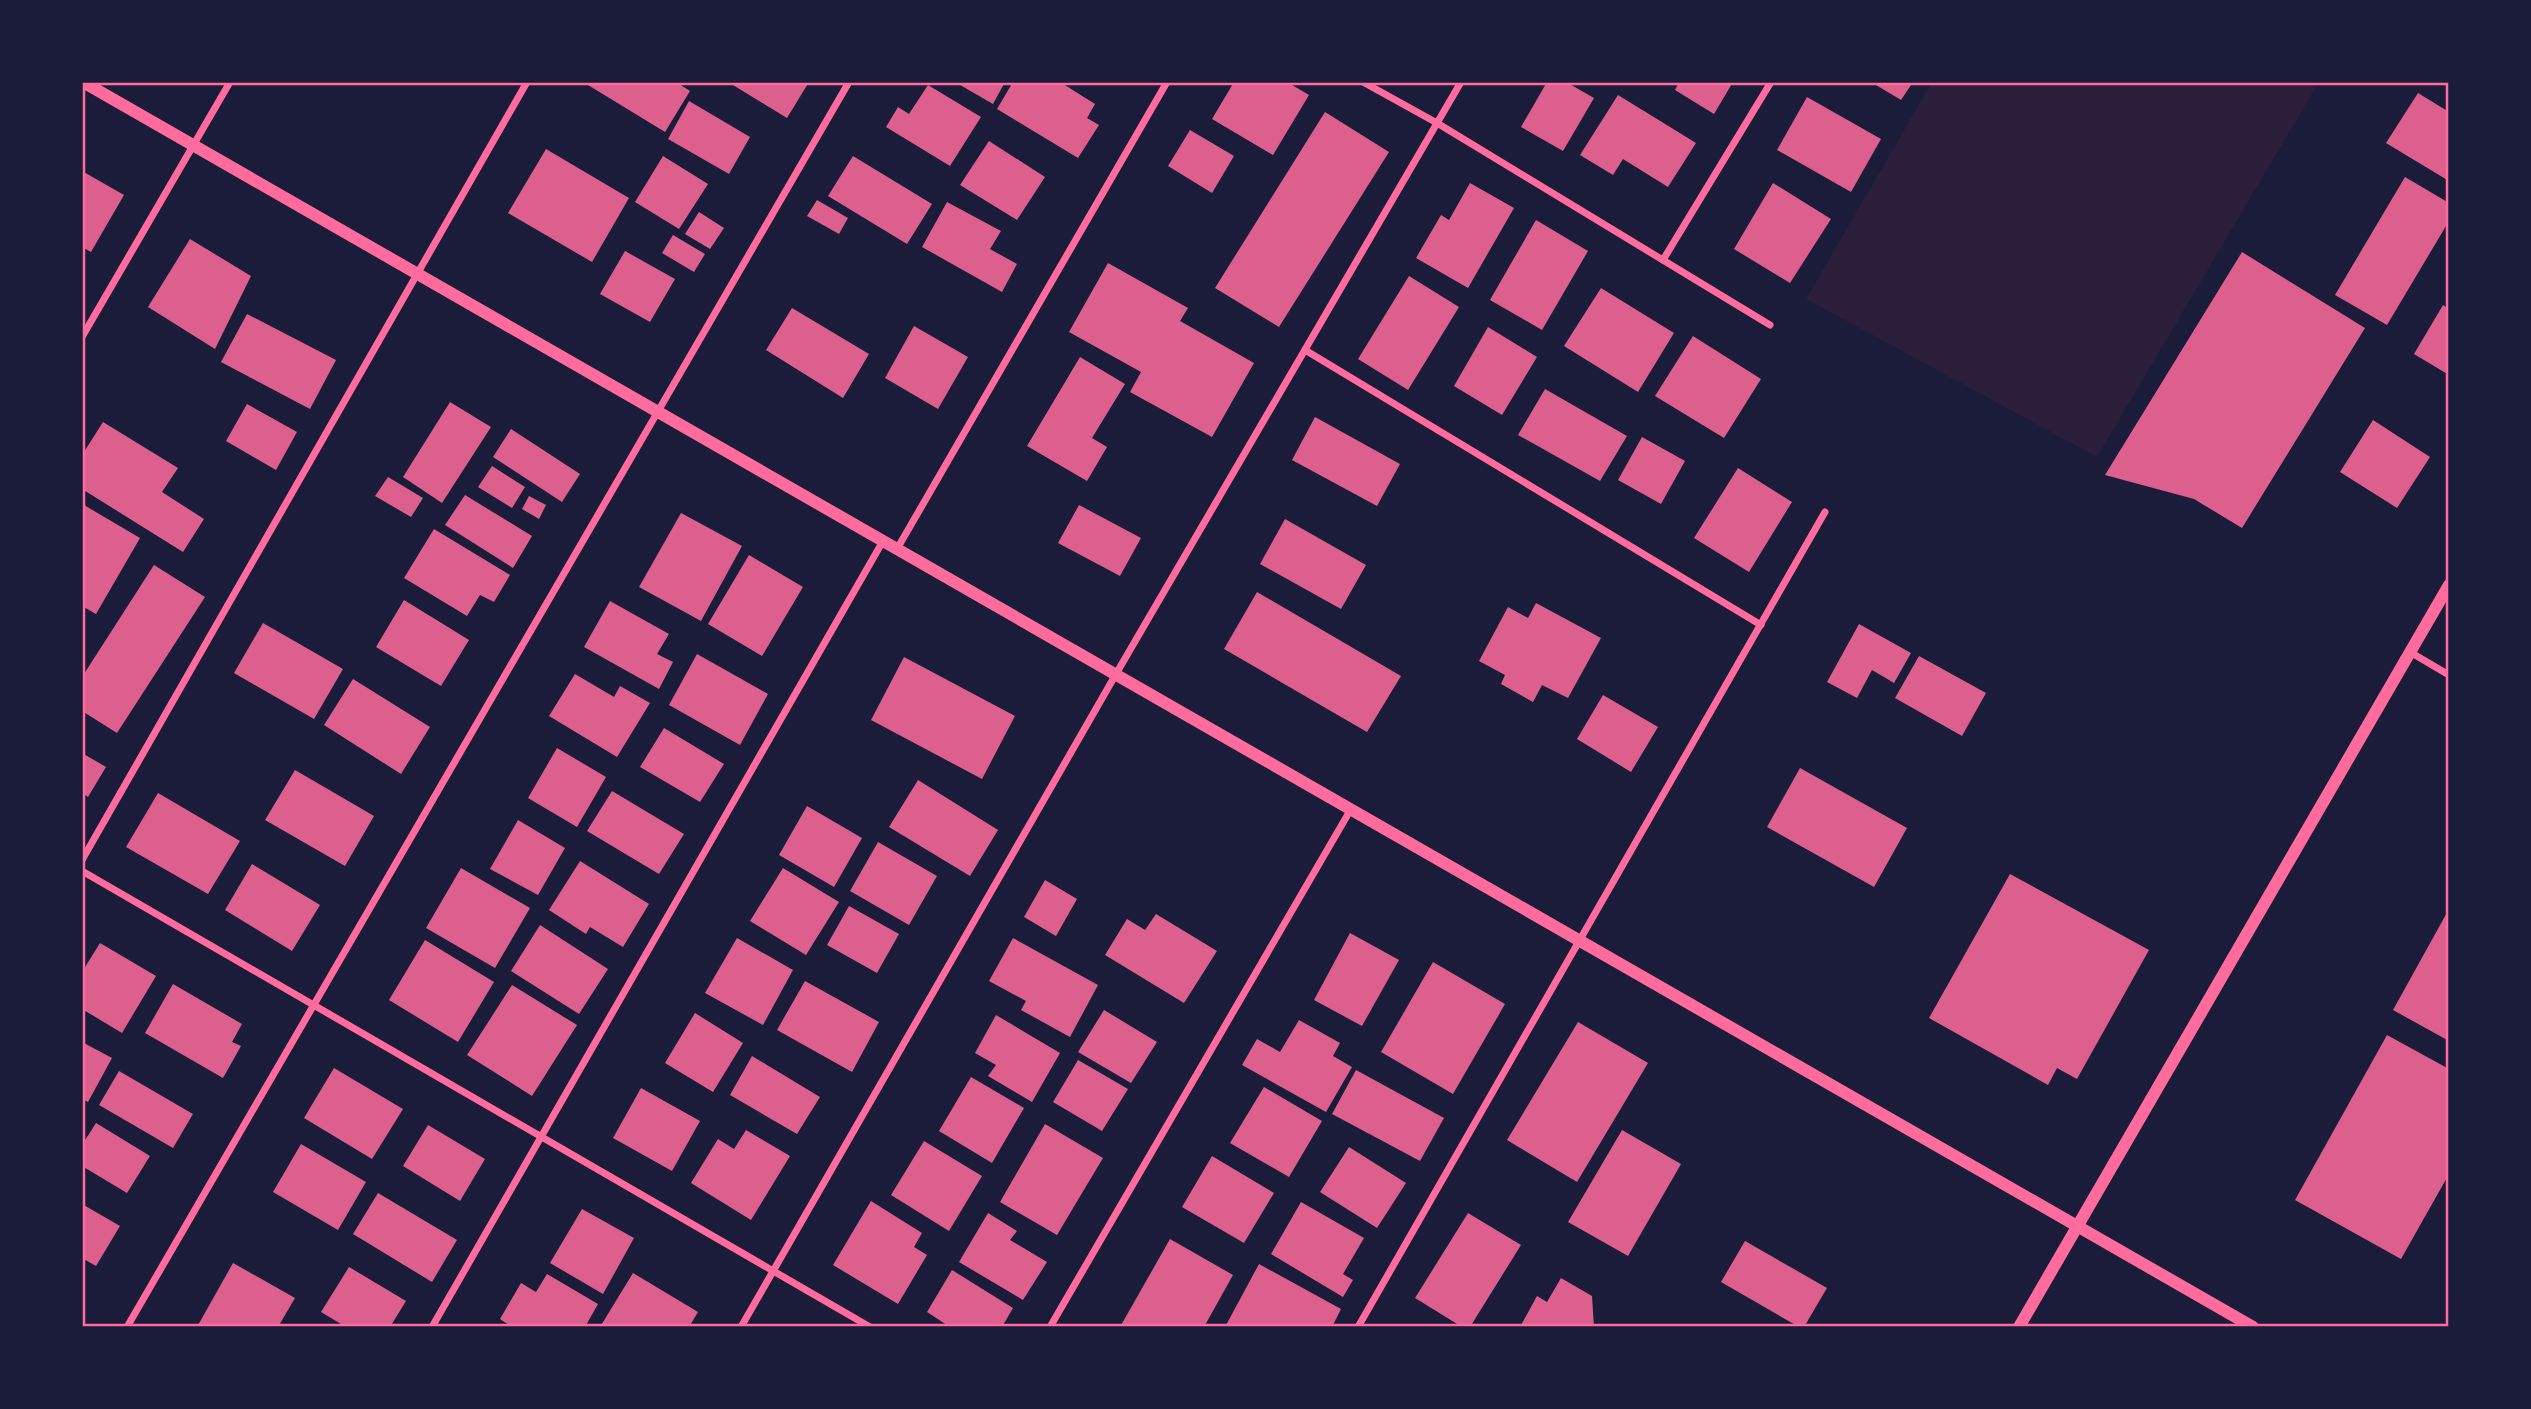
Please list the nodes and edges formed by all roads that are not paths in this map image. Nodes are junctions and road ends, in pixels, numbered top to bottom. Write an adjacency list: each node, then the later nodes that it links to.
1 (83, 82): 10 (street)
2 (230, 82): 10 (street)
3 (527, 82): 12 (street)
4 (849, 82): 16 (street)
5 (1167, 82): 19 (street)
6 (1363, 82): 9 (street)
7 (1461, 82): 9 (street)
8 (1772, 82): 11 (street)
9 (1437, 123): 11 (street); 15 (street)
10 (193, 145): 12 (street); 14 (street)
11 (1662, 260): 13 (street)
12 (417, 274): 16 (street); 26 (street)
13 (1770, 325)
14 (82, 337)
15 (1305, 350): 21 (street); 23 (street)
16 (657, 412): 18 (street); 29 (street)
17 (1825, 512): 21 (street)
18 (883, 541): 19 (street); 30 (street)
19 (897, 549): 23 (street)
20 (2449, 585): 22 (street)
21 (1761, 625): 28 (street)
22 (2410, 652): 24 (street); 31 (street)
23 (1116, 674): 25 (street); 32 (street)
24 (2449, 675)
25 (1351, 809): 28 (street); 37 (street)
26 (82, 860)
27 (82, 871): 29 (street)
28 (1581, 942): 31 (street); 38 (street)
29 (312, 1006): 30 (street); 33 (street)
30 (541, 1137): 32 (street); 34 (street)
31 (2077, 1226): 39 (street); 40 (street)
32 (773, 1271): 35 (street); 36 (street)
33 (127, 1327)
34 (432, 1327)
35 (741, 1327)
36 (870, 1327)
37 (1050, 1327)
38 (1359, 1327)
39 (2019, 1327)
40 (2253, 1327)

